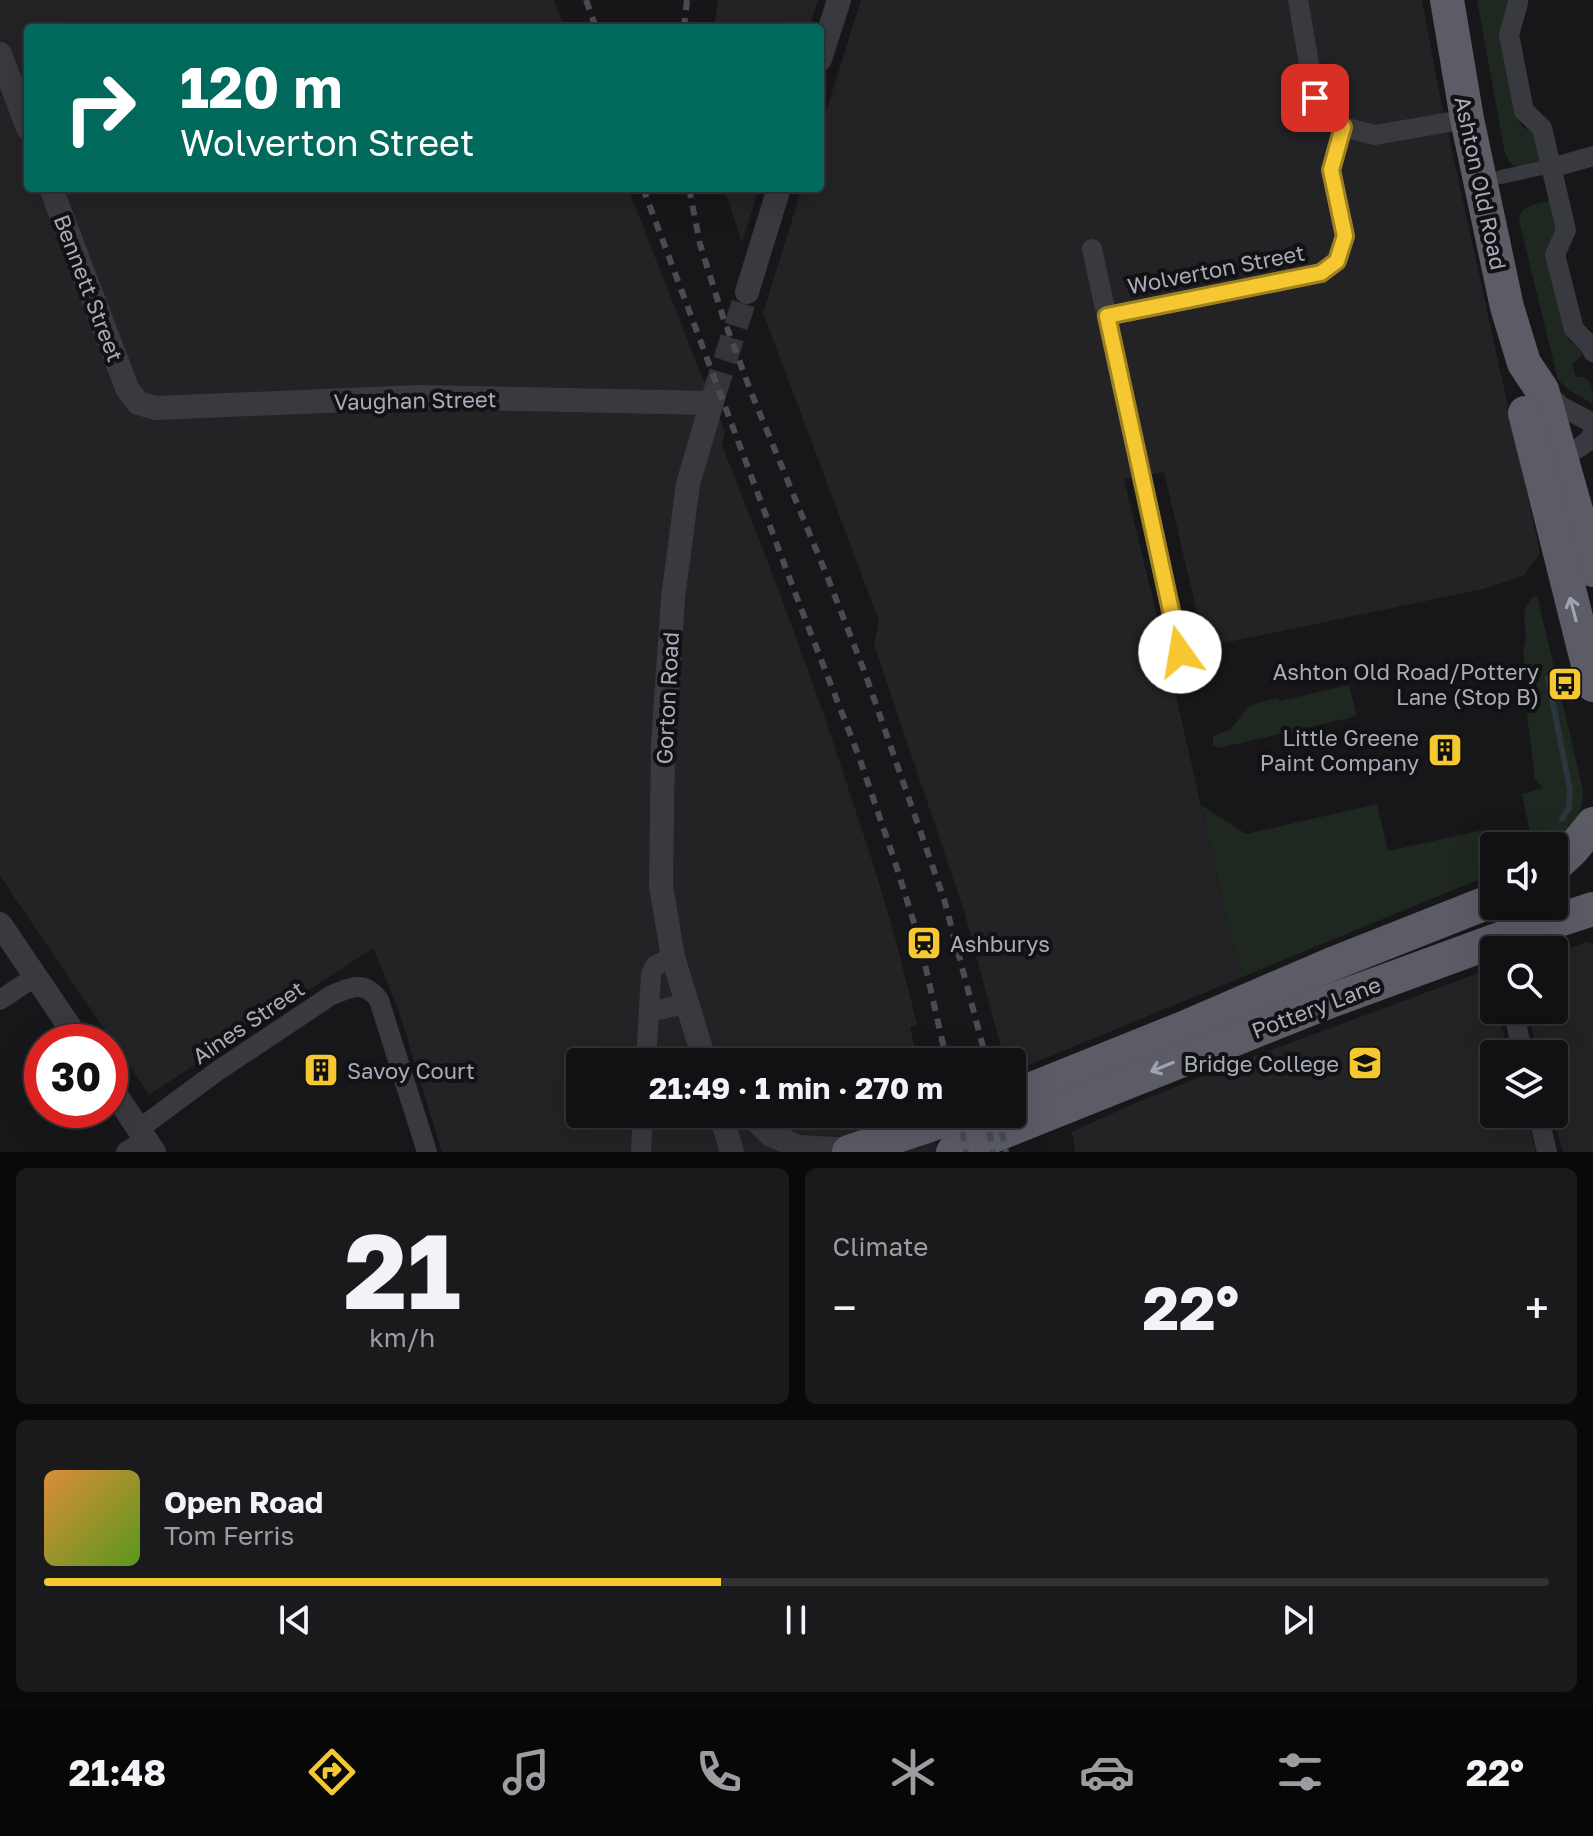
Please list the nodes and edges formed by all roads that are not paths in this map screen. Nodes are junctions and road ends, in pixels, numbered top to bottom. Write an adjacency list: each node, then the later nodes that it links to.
1 (839, 0): 5 (street)
2 (1298, 0): 9 (street)
3 (1447, 0): 8 (highway, Ashton Old Road)
4 (1518, 0): 11 (street)
5 (824, 47)
6 (0, 54): 7 (street)
7 (24, 117)
8 (1467, 119): 9 (street); 19 (highway, Ashton Old Road)
9 (1343, 127): 17 (street, Wolverton Street)
10 (1593, 156): 11 (street)
11 (1551, 168): 12 (street); 18 (street)
12 (1501, 177)
13 (53, 192): 20 (street, Bennett Street)
14 (778, 192): 16 (street)
15 (1092, 249): 17 (street, Wolverton Street)
16 (747, 292)
17 (1107, 316): 26 (street, Wolverton Street)
18 (1593, 352)
19 (1533, 376): 22 (street); 24 (highway, Ashton Old Road); 27 (highway, Ashton Old Road, one-way to 19)
20 (127, 388): 21 (street, Vaughan Street)
21 (713, 399): 42 (street, Gorton Road)
22 (1593, 423)
23 (1593, 434): 24 (street)
24 (1562, 459): 25 (highway, Ashton Old Road)
25 (1593, 570)
26 (1180, 652)
27 (1593, 685)
28 (1593, 824): 29 (highway)
29 (1568, 854)
30 (1593, 866): 31 (highway)
31 (1568, 874)
32 (1593, 885): 33 (highway)
33 (1568, 897)
34 (1480, 906): 48 (highway, Pottery Lane)
35 (1568, 909): 36 (highway, Pottery Lane)
36 (1593, 909)
37 (1511, 920): 48 (highway)
38 (1518, 920): 66 (highway, Pottery Lane, one-way to 66)
39 (1566, 920): 41 (highway)
40 (0, 924): 43 (street)
41 (1593, 927)
42 (673, 957): 45 (street, Gorton Road); 46 (street)
43 (36, 976): 44 (street); 47 (street)
44 (0, 1000)
45 (688, 1003): 46 (street); 50 (street, Gorton Road); 51 (street, Gorton Road)
46 (650, 1012): 49 (street)
47 (68, 1024)
48 (1181, 1029): 52 (highway, Pottery Lane)
49 (647, 1048)
50 (701, 1048)
51 (711, 1048)
52 (1026, 1091)
53 (128, 1119): 60 (street)
54 (642, 1128): 63 (street)
55 (725, 1128): 64 (street)
56 (755, 1128): 65 (street)
57 (764, 1128): 61 (street)
58 (921, 1128): 61 (highway)
59 (1541, 1128): 67 (street)
60 (141, 1143): 62 (street, Aines Street)
61 (851, 1151)
62 (427, 1152)
63 (641, 1152)
64 (732, 1152)
65 (764, 1152)
66 (953, 1152)
67 (1547, 1152)

